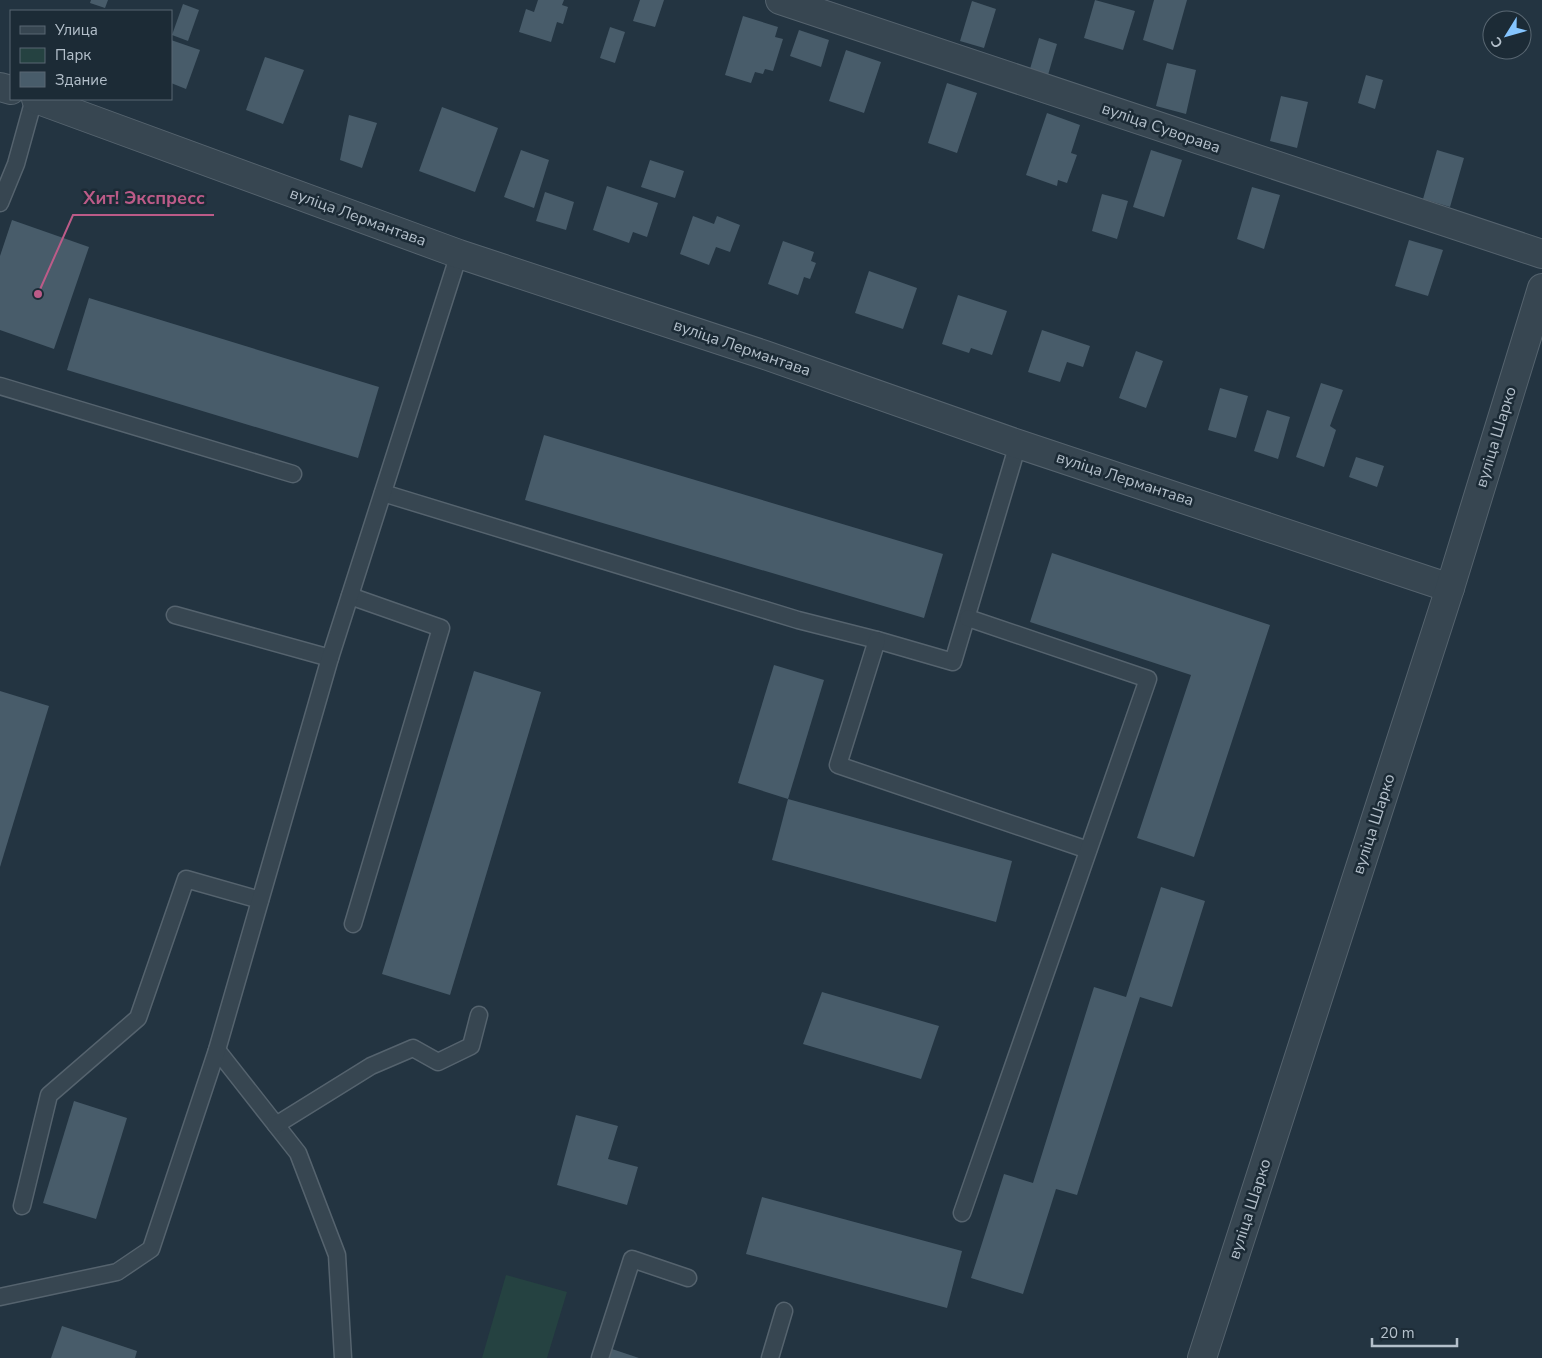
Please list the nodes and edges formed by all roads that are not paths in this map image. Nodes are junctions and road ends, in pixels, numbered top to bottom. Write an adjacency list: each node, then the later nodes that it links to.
1 (780, 0): 6 (street, вуліца Суворава)
2 (35, 100): 4 (lane)
3 (38, 100): 5 (street, вуліца Лермантава)
4 (0, 203)
5 (459, 254): 9 (street, вуліца Лермантава); 11 (lane)
6 (1542, 254)
7 (1542, 288): 12 (street, вуліца Шарко)
8 (0, 386): 10 (lane)
9 (1018, 444): 12 (street, вуліца Лермантава); 15 (lane)
10 (293, 474)
11 (383, 493): 13 (lane); 16 (lane)
12 (1450, 588): 32 (street, вуліца Шарко)
13 (350, 596): 17 (lane); 20 (lane)
14 (175, 615): 17 (lane)
15 (968, 618): 16 (lane); 18 (lane)
16 (877, 640): 18 (lane)
17 (330, 658): 19 (lane)
18 (1088, 850): 25 (lane)
19 (260, 900): 22 (lane); 24 (lane)
20 (353, 924)
21 (479, 1015): 23 (lane)
22 (217, 1050): 23 (lane); 27 (lane)
23 (276, 1125): 29 (lane)
24 (22, 1206)
25 (962, 1213)
26 (688, 1278): 30 (lane)
27 (0, 1297)
28 (784, 1311): 31 (lane)
29 (343, 1358)
30 (600, 1358)
31 (770, 1358)
32 (1202, 1358)

